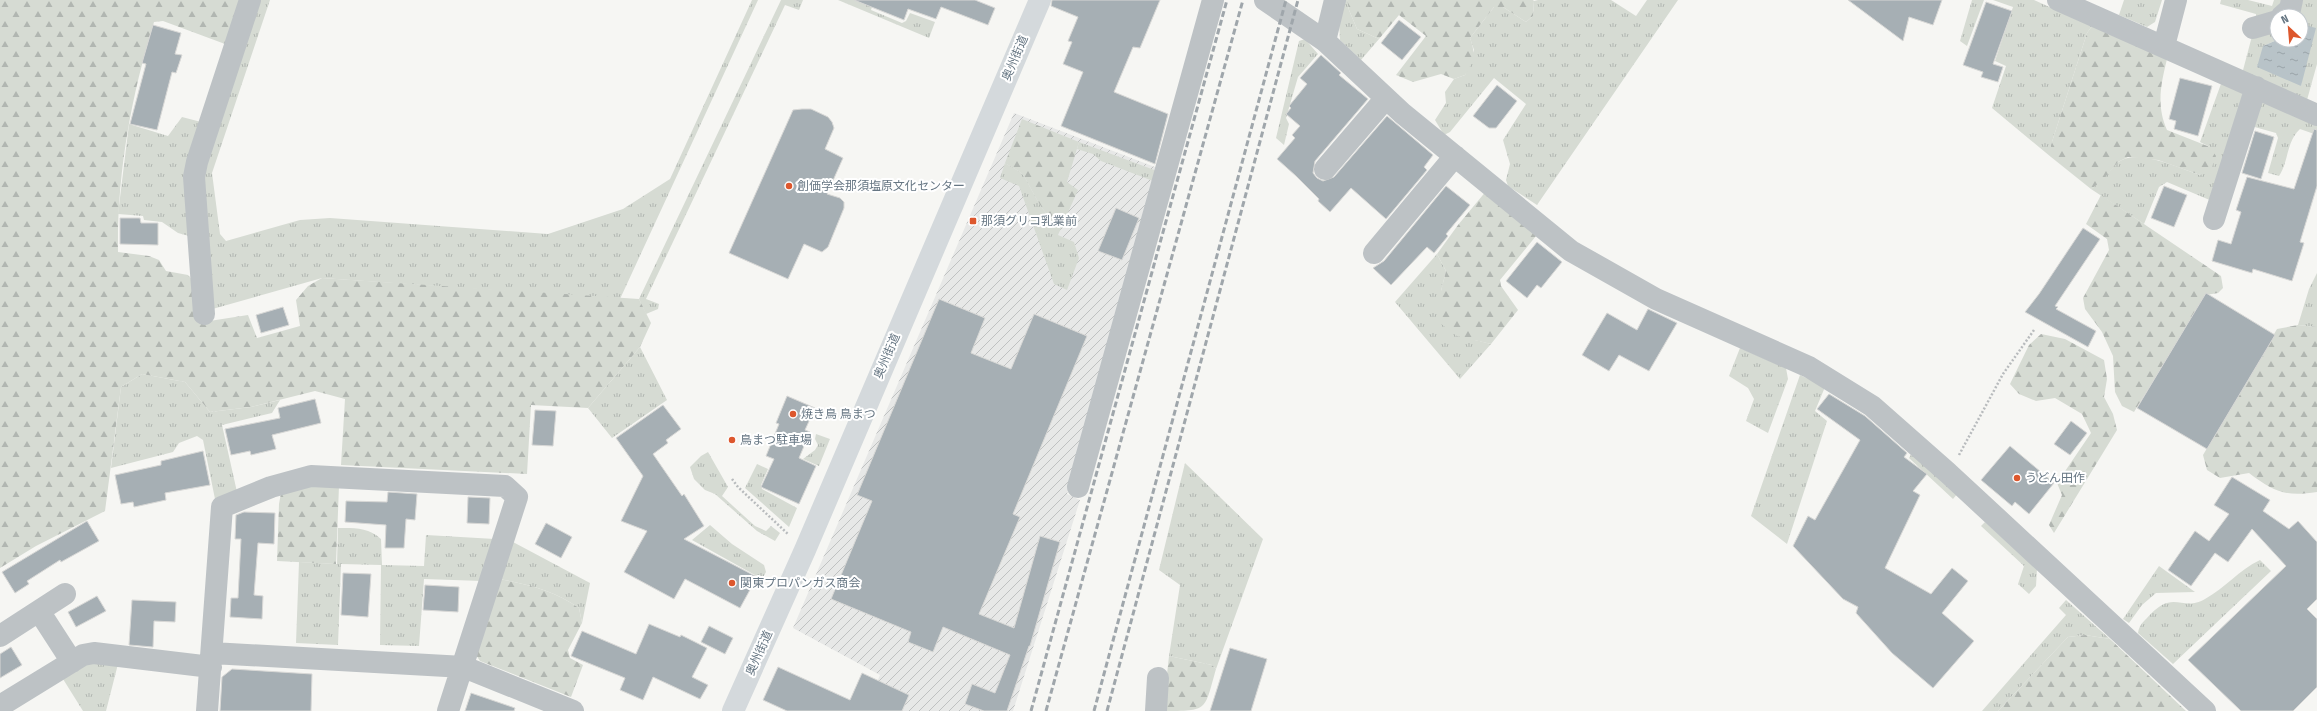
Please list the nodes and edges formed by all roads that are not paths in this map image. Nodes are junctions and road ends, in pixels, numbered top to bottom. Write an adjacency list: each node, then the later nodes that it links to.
1 (250, 0): 19 (street)
2 (1040, 0): 32 (main road, 奥州街道)
3 (1213, 0): 20 (street)
4 (1265, 0): 10 (street)
5 (1335, 0): 10 (street)
6 (2176, 0): 11 (street)
7 (2067, 2): 11 (street)
8 (2269, 23): 9 (street)
9 (2253, 28)
10 (1325, 41): 13 (street)
11 (2164, 46): 12 (street)
12 (2256, 87): 14 (street); 17 (street)
13 (1386, 98): 15 (street); 16 (street)
14 (2317, 115)
15 (1455, 156): 18 (street); 34 (street)
16 (1325, 169)
17 (2214, 220)
18 (1374, 253)
19 (204, 314)
20 (1078, 487)
21 (65, 594): 22 (street)
22 (39, 611): 23 (street); 25 (street)
23 (0, 636)
24 (211, 660): 25 (street); 26 (street); 26 (street); 29 (street)
25 (72, 662): 28 (street)
26 (464, 668): 30 (street); 31 (street)
27 (1158, 678): 33 (street)
28 (0, 706)
29 (207, 711)
30 (448, 711)
31 (572, 711)
32 (733, 711)
33 (1156, 711)
34 (2205, 711)

